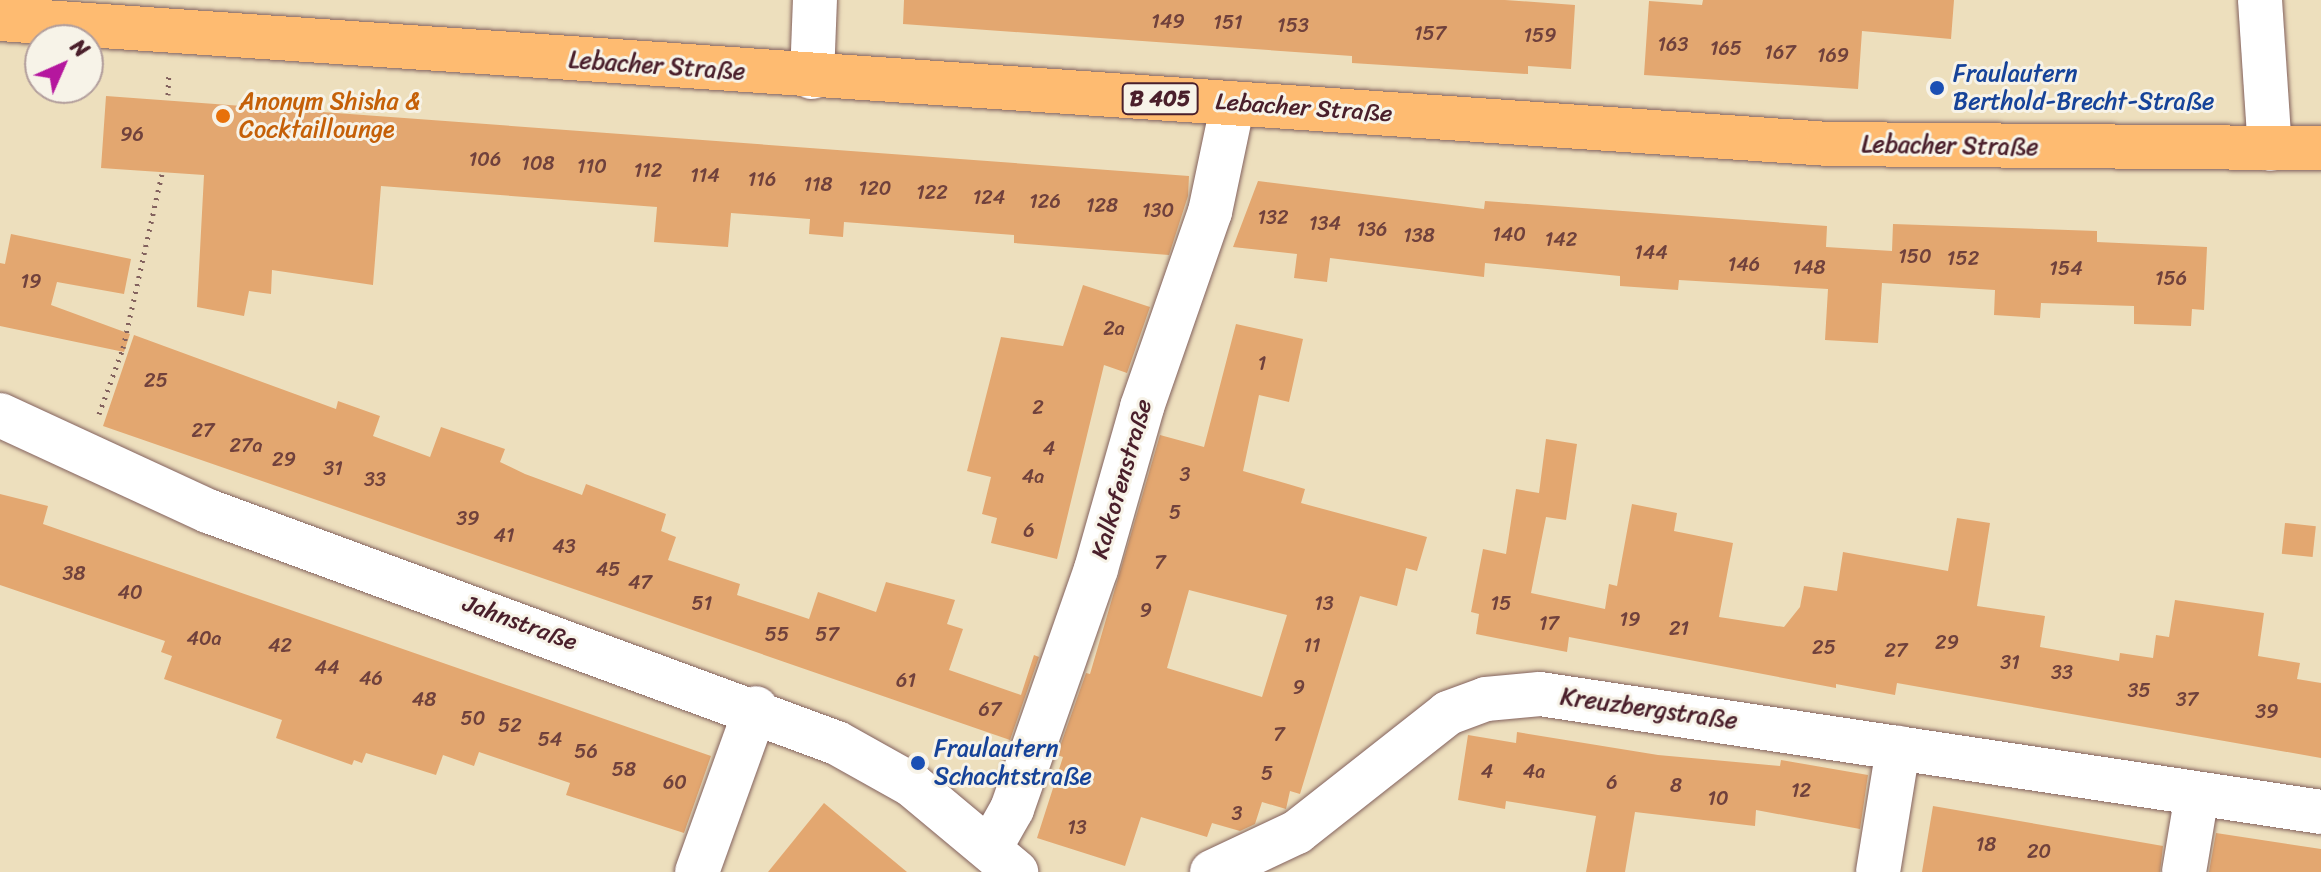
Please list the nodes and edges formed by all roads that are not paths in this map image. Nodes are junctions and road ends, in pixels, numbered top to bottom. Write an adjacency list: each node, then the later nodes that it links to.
1 (815, 0): 4 (street)
2 (2260, 0): 7 (street)
3 (0, 19): 4 (main road, Lebacher Straße / B 405)
4 (812, 77): 5 (main road, Lebacher Straße / B 405)
5 (1233, 103): 7 (main road, Lebacher Straße / B 405); 13 (street, Kalkofenstraße)
6 (2321, 148): 7 (main road, Lebacher Straße / B 405)
7 (2270, 149)
8 (0, 415): 9 (street, Jahnstraße)
9 (756, 708): 13 (street, Jahnstraße); 14 (street)
10 (1898, 748): 11 (street, Kreuzbergstraße); 15 (street, Kreuzbergstraße); 16 (street)
11 (2197, 794): 12 (street, Kreuzbergstraße); 17 (street)
12 (2321, 812)
13 (1003, 860)
14 (697, 872)
15 (1212, 872)
16 (1878, 872)
17 (2184, 872)

